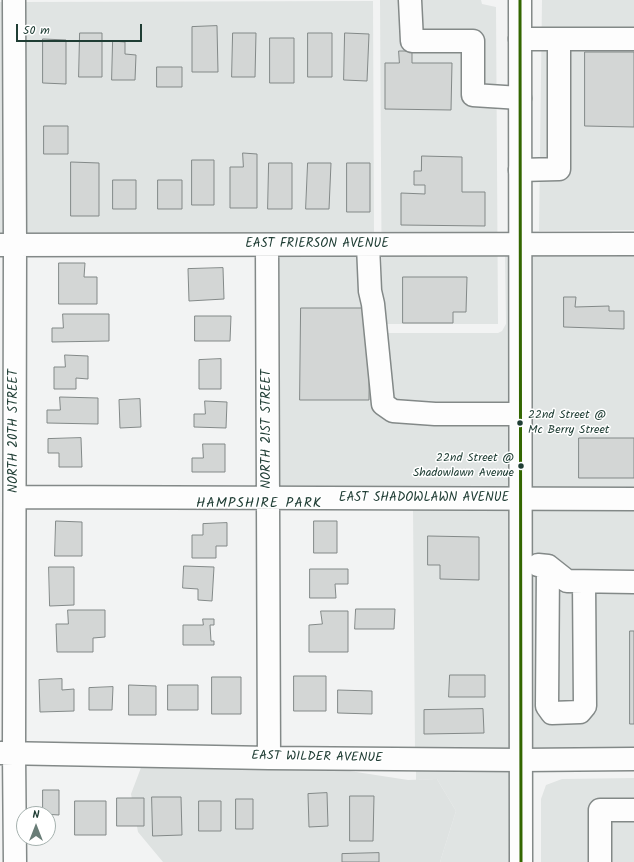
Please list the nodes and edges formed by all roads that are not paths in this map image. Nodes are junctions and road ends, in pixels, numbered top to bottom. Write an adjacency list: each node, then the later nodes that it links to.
1 (14, 0): 11 (street, NORTH 20TH STREET)
2 (410, 0): 7 (street)
3 (520, 0): 6 (street)
4 (559, 39): 5 (street); 6 (street); 8 (street)
5 (634, 39)
6 (520, 40): 7 (street)
7 (520, 98): 8 (street)
8 (520, 170): 13 (street)
9 (267, 244): 11 (street, EAST FRIERSON AVENUE); 12 (street, EAST FRIERSON AVENUE); 17 (street, NORTH 21ST STREET)
10 (634, 244): 13 (street, EAST FRIERSON AVENUE)
11 (8, 245): 14 (street, NORTH 20TH STREET)
12 (368, 245): 13 (street, EAST FRIERSON AVENUE); 15 (street)
13 (520, 245): 15 (street)
14 (8, 362): 16 (street, NORTH 20TH STREET)
15 (521, 414): 18 (street)
16 (15, 498): 17 (street, EAST SHADOWLAWN AVENUE); 24 (street, NORTH 20TH STREET)
17 (268, 499): 18 (street, EAST SHADOWLAWN AVENUE); 25 (street, NORTH 21ST STREET)
18 (521, 499): 19 (street, EAST SHADOWLAWN AVENUE); 20 (street)
19 (634, 499)
20 (520, 564): 21 (street); 26 (street)
21 (548, 566): 22 (street); 22 (street)
22 (576, 581): 23 (street)
23 (634, 582)
24 (7, 754): 25 (street, EAST WILDER AVENUE); 29 (street, NORTH 20TH STREET)
25 (269, 758): 26 (street, EAST WILDER AVENUE)
26 (520, 760): 27 (street, EAST WILDER AVENUE); 30 (street)
27 (634, 760)
28 (634, 810): 31 (street)
29 (15, 862)
30 (521, 862)
31 (600, 862)

